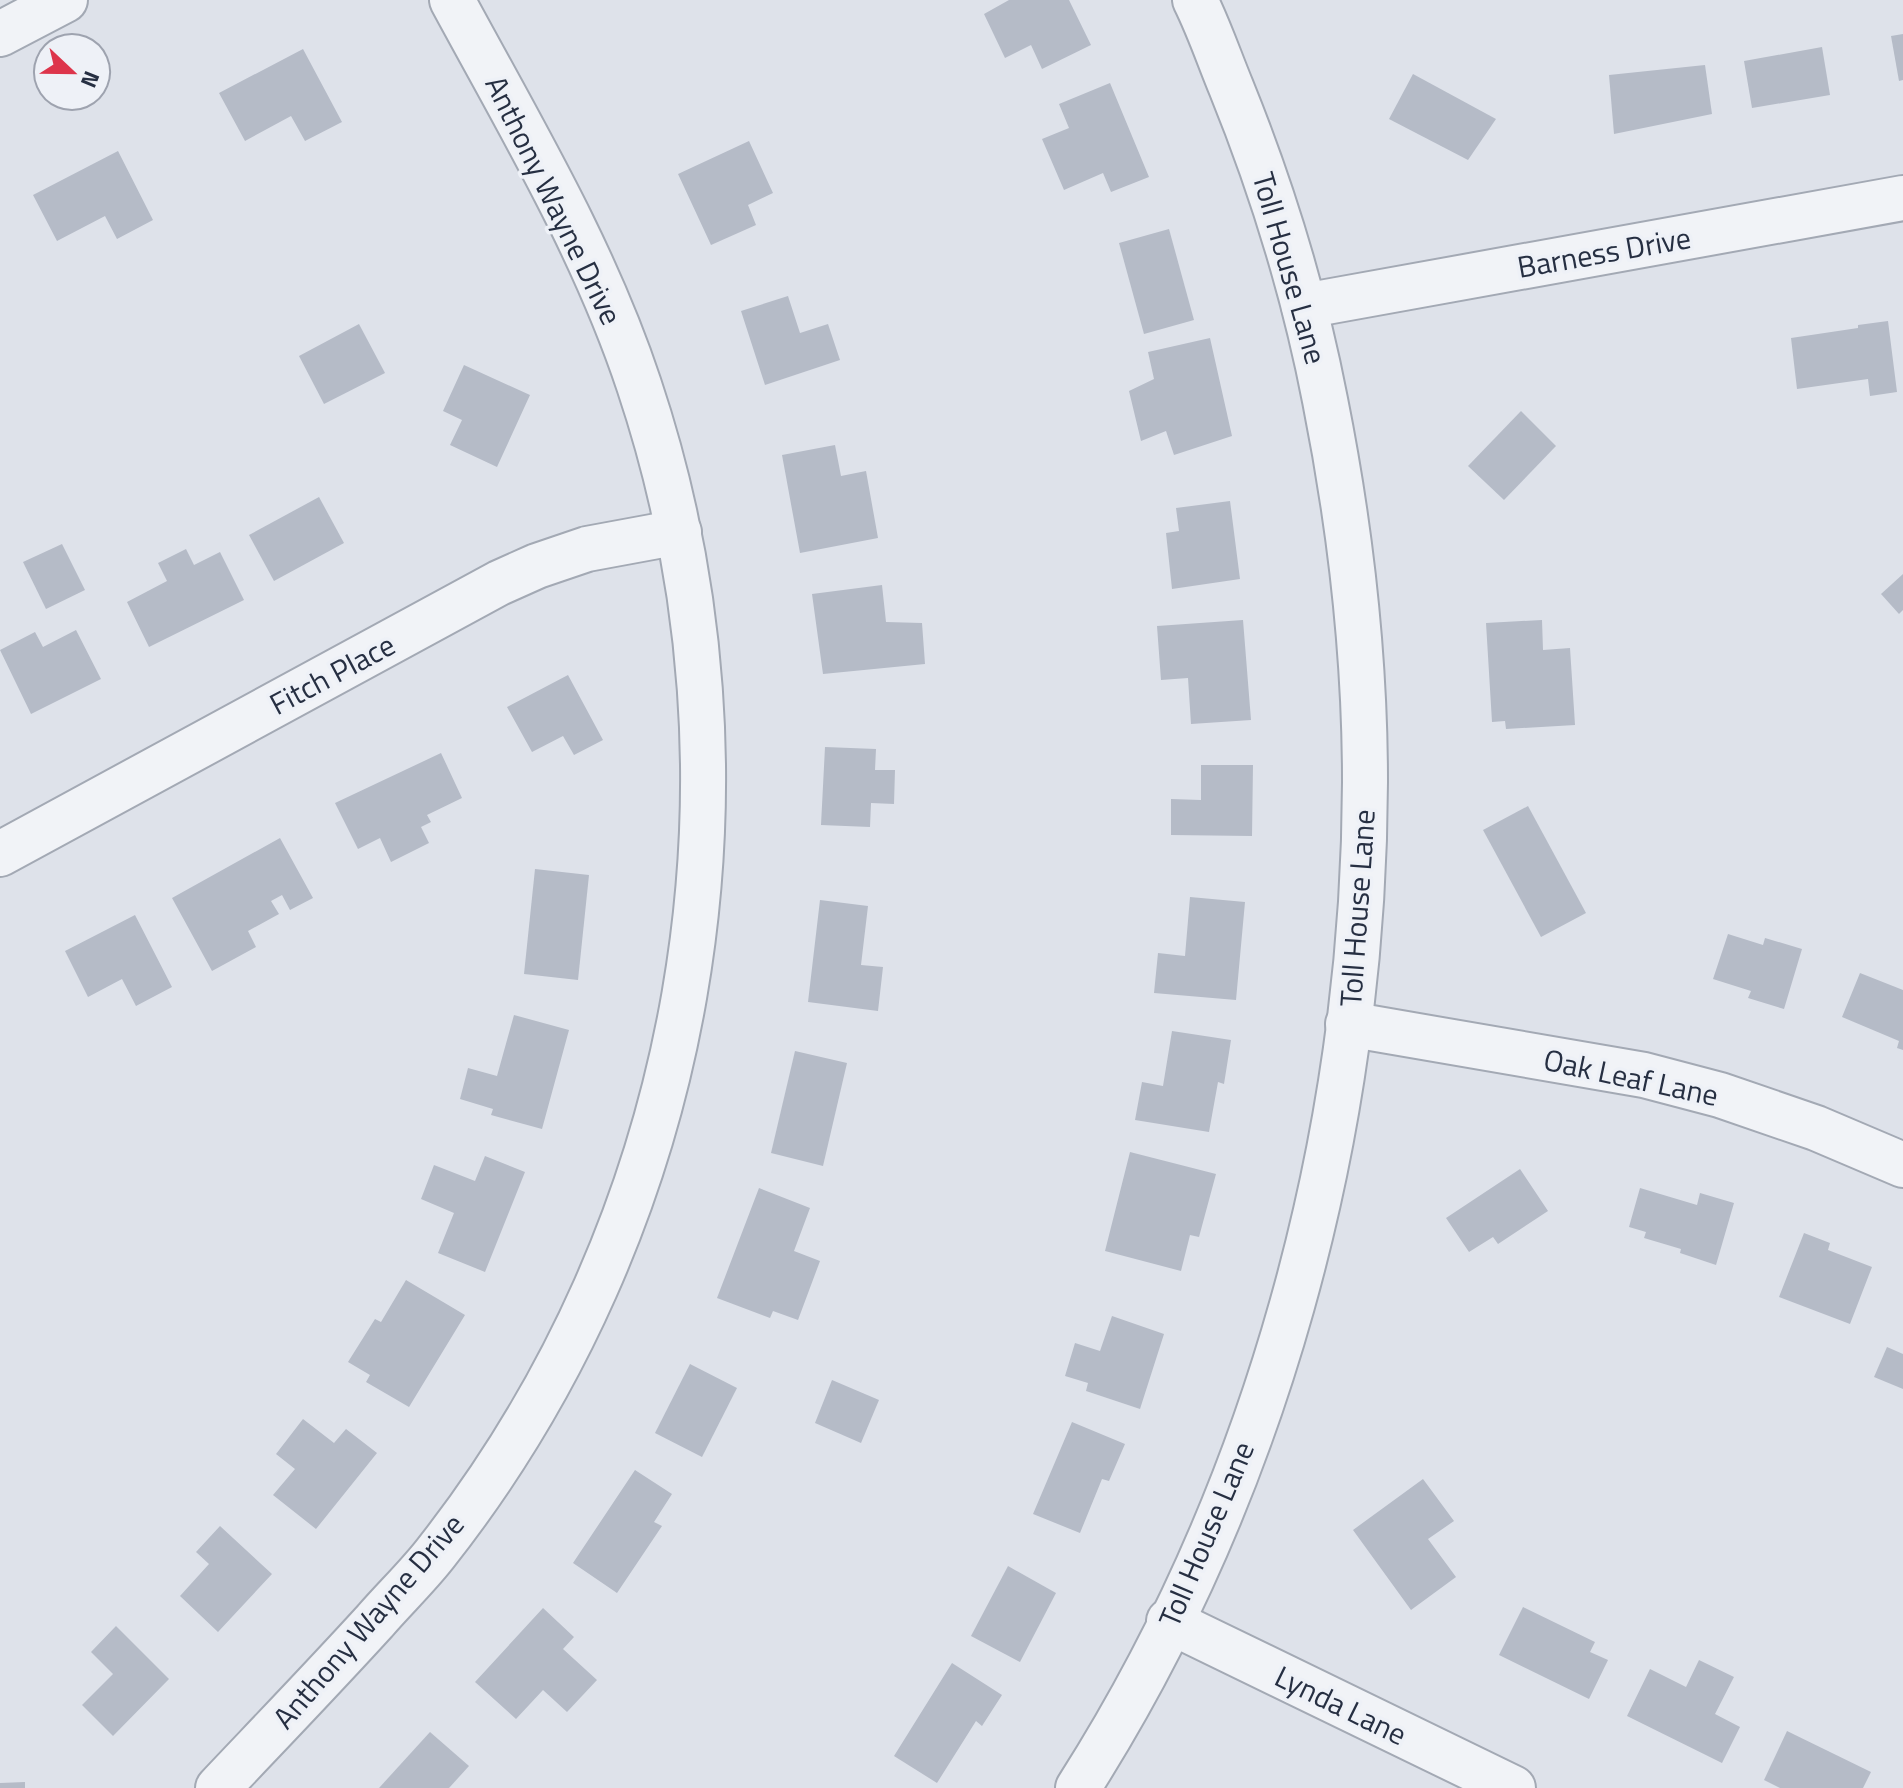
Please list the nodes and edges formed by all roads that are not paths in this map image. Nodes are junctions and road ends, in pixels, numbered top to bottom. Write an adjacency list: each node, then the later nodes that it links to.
1 (65, 0): 4 (street)
2 (452, 0): 7 (street, Anthony Wayne Drive)
3 (1195, 0): 6 (street, Toll House Lane)
4 (0, 34)
5 (1903, 198): 6 (street, Barness Drive)
6 (1304, 306): 9 (street, Toll House Lane)
7 (679, 532): 8 (street, Fitch Place); 12 (street, Anthony Wayne Drive)
8 (0, 854)
9 (1348, 1024): 10 (street, Oak Leaf Lane); 11 (street, Toll House Lane)
10 (1903, 1165)
11 (1169, 1621): 13 (street, Toll House Lane); 14 (street, Lynda Lane)
12 (218, 1788)
13 (1078, 1788)
14 (1513, 1788)

